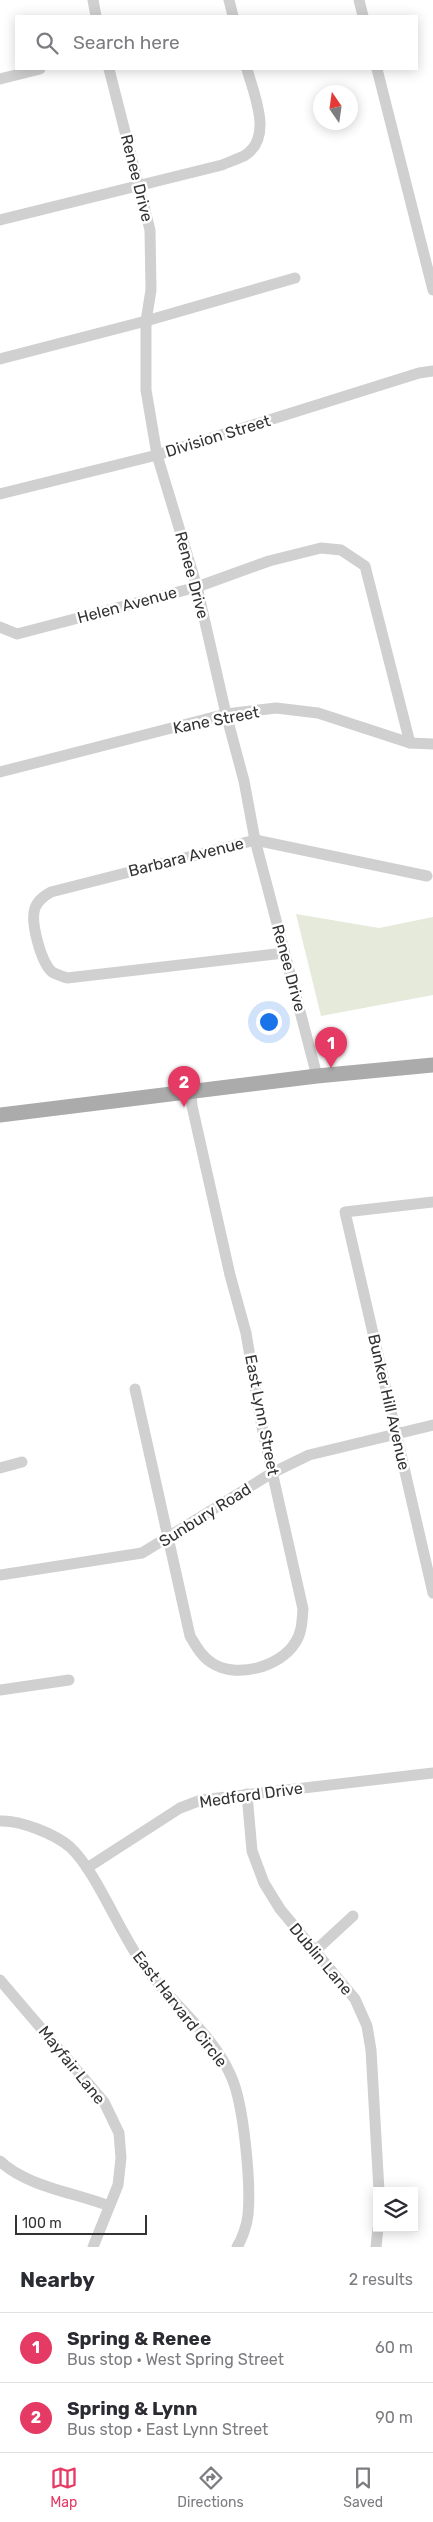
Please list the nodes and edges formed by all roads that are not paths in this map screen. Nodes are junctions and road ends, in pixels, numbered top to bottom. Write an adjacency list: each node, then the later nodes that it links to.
1 (93, 0): 4 (street)
2 (229, 0): 5 (street)
3 (359, 0): 6 (street)
4 (96, 15)
5 (233, 15)
6 (363, 15)
7 (36, 70): 11 (street)
8 (109, 70): 12 (street, Renee Drive)
9 (247, 70): 12 (street)
10 (376, 70): 15 (street)
11 (0, 79)
12 (139, 186): 13 (street); 16 (street, Renee Drive)
13 (0, 220)
14 (295, 278): 16 (street)
15 (433, 290)
16 (146, 321): 17 (street); 19 (street, Renee Drive)
17 (0, 359)
18 (433, 371): 19 (street, Division Street)
19 (157, 456): 20 (street, Division Street); 21 (street, Renee Drive)
20 (0, 494)
21 (197, 587): 22 (street, Helen Avenue); 23 (street, Renee Drive); 24 (street, Helen Avenue)
22 (0, 627)
23 (226, 714): 24 (street, Kane Street); 26 (street, Kane Street); 27 (street, Renee Drive)
24 (410, 743): 25 (street, Kane Street)
25 (433, 744)
26 (0, 772)
27 (255, 840): 28 (street, Barbara Avenue); 29 (street, Renee Drive); 29 (street, Barbara Avenue)
28 (427, 876)
29 (284, 953): 31 (street, Renee Drive)
30 (433, 1065): 31 (main road)
31 (317, 1076): 32 (main road)
32 (191, 1091): 33 (main road); 40 (street, East Lynn Street)
33 (0, 1115)
34 (433, 1202): 37 (street, Bunker Hill Avenue)
35 (135, 1389): 41 (street)
36 (433, 1425): 37 (street, Sunbury Road)
37 (396, 1433): 40 (street, Sunbury Road); 43 (street, Bunker Hill Avenue)
38 (22, 1462): 39 (street)
39 (0, 1468)
40 (272, 1473): 41 (street, Sunbury Road); 41 (street, East Lynn Street)
41 (169, 1538): 42 (street, Sunbury Road)
42 (0, 1575)
43 (433, 1593)
44 (69, 1680): 45 (street)
45 (0, 1690)
46 (433, 1773): 47 (street, Medford Drive)
47 (248, 1794): 49 (street, Medford Drive); 51 (street, Dublin Lane)
48 (0, 1822): 49 (street, East Harvard Circle)
49 (86, 1868): 58 (street, East Harvard Circle)
50 (354, 1916): 51 (street)
51 (315, 1951): 54 (street, Dublin Lane)
52 (0, 1980): 55 (street, Mayfair Lane)
53 (0, 2161): 55 (street)
54 (379, 2187)
55 (109, 2206): 57 (street, Mayfair Lane)
56 (378, 2232): 59 (street)
57 (93, 2247)
58 (237, 2247)
59 (376, 2247)

